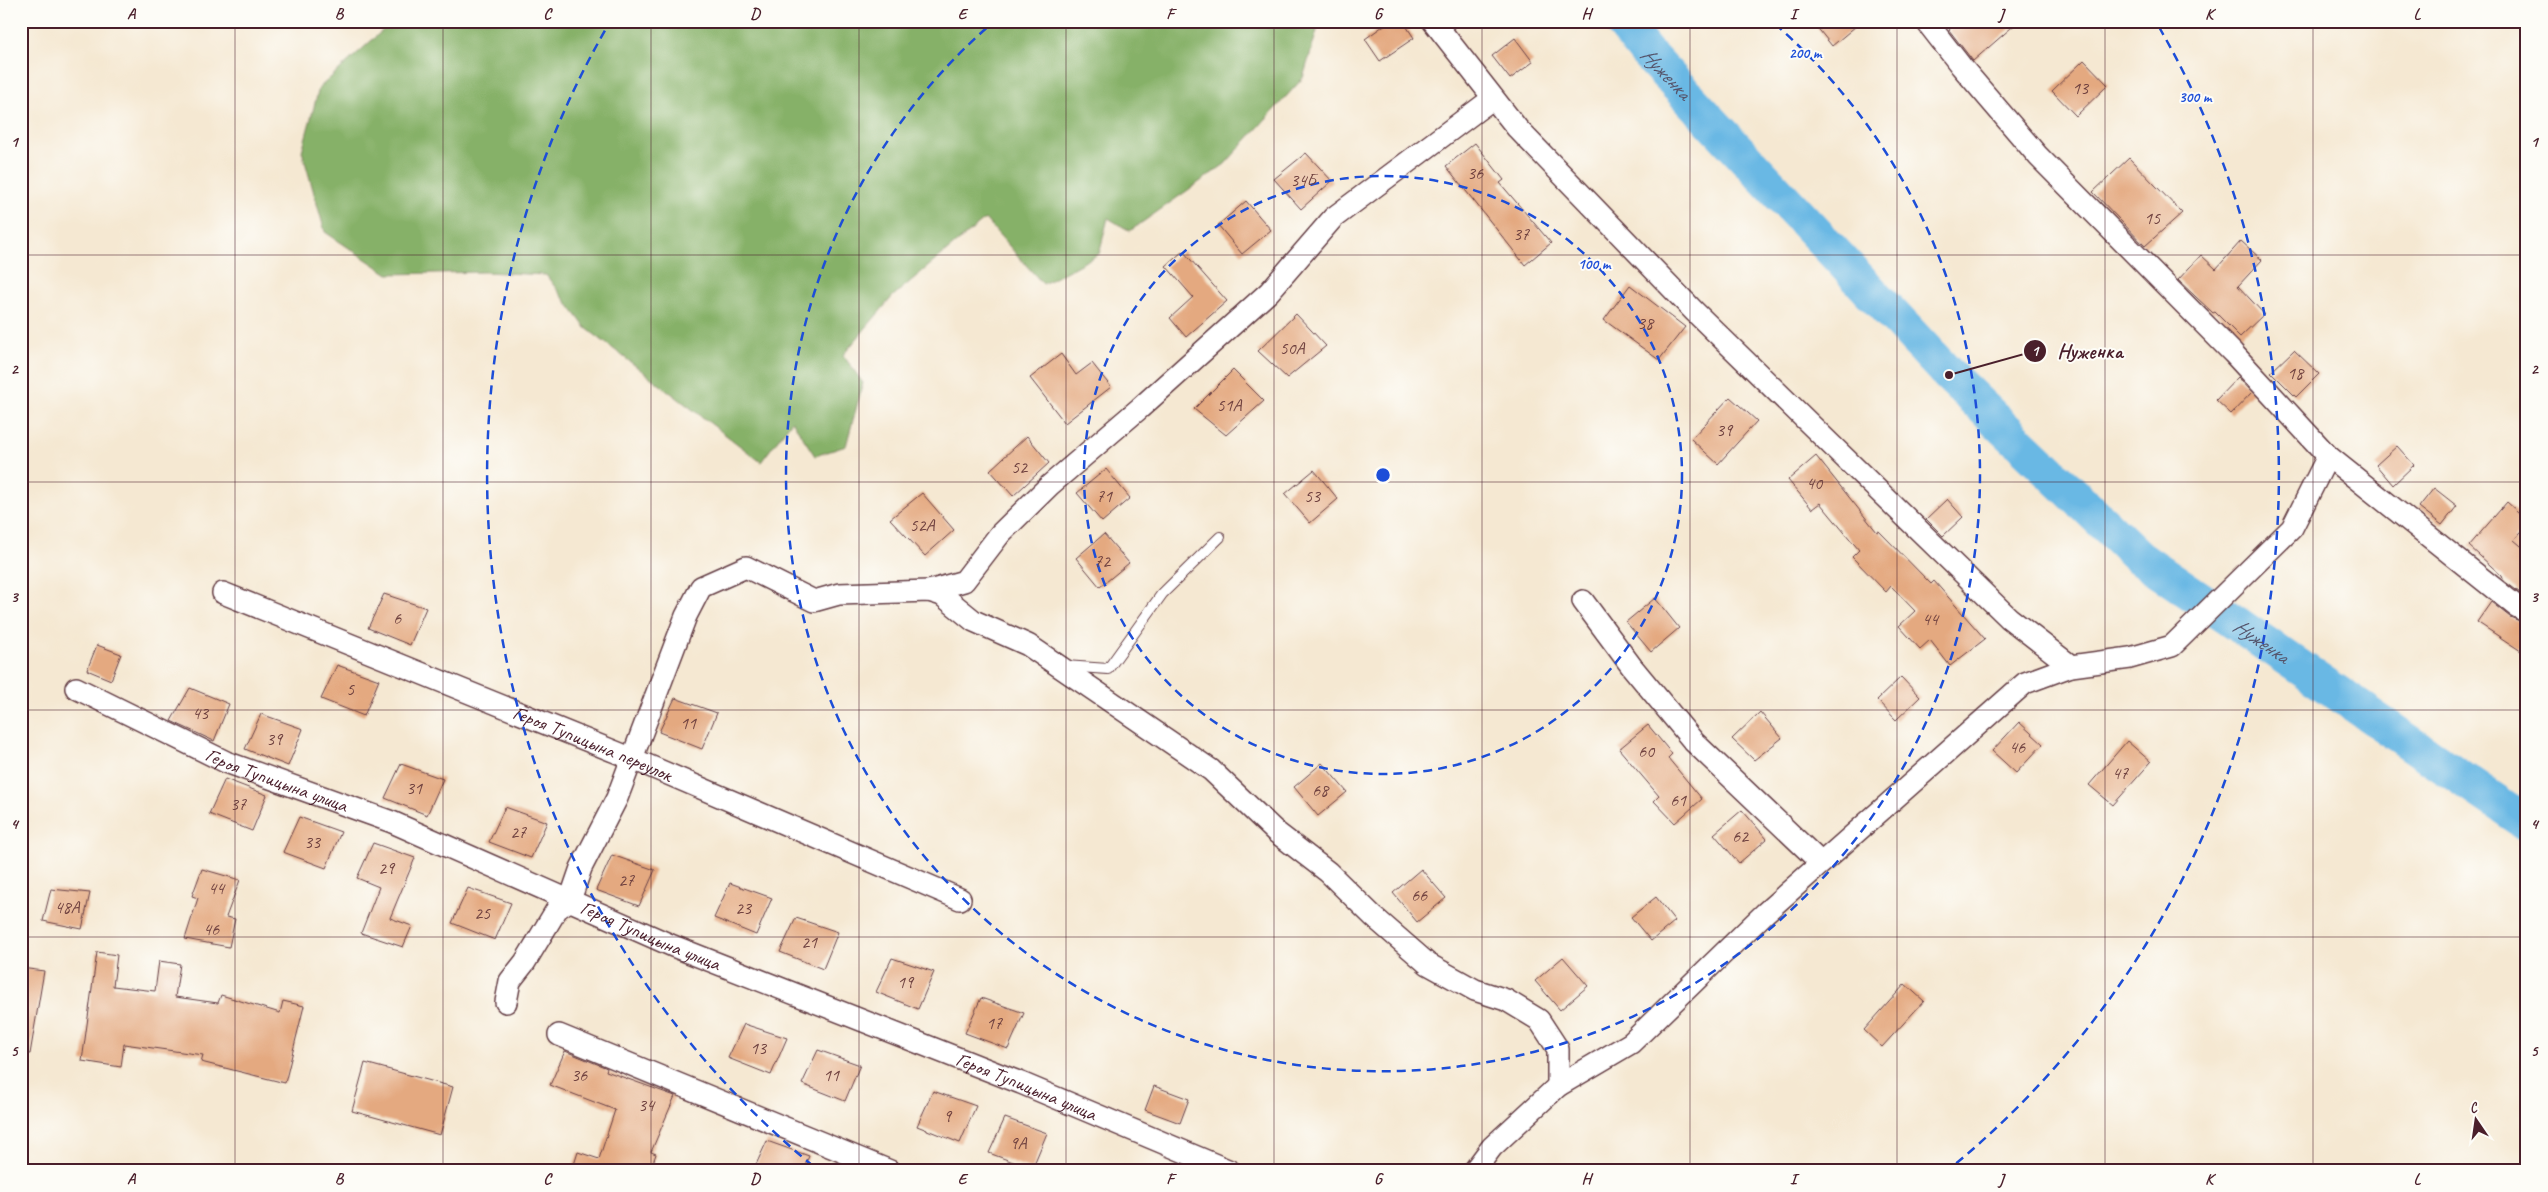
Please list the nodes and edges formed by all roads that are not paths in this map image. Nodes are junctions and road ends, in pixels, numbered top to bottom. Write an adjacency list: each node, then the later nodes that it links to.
1 (1433, 21): 3 (street)
2 (1926, 21): 4 (street)
3 (1492, 99): 6 (street); 11 (street)
4 (2328, 456): 9 (street); 11 (street)
5 (1220, 537): 10 (lane)
6 (929, 591): 10 (street); 13 (street)
7 (223, 593): 13 (street, Героя Тупицына переулок)
8 (1583, 601): 14 (street)
9 (2527, 612)
10 (1059, 665): 19 (street)
11 (2071, 666): 14 (street)
12 (76, 688): 16 (street, Героя Тупицына улица)
13 (633, 759): 15 (street, Героя Тупицына переулок); 16 (street)
14 (1821, 863): 19 (street)
15 (960, 899)
16 (570, 900): 17 (street); 21 (street, Героя Тупицына улица)
17 (506, 1002)
18 (559, 1035): 20 (street)
19 (1558, 1086): 22 (street)
20 (890, 1171)
21 (1230, 1171)
22 (1474, 1171)

